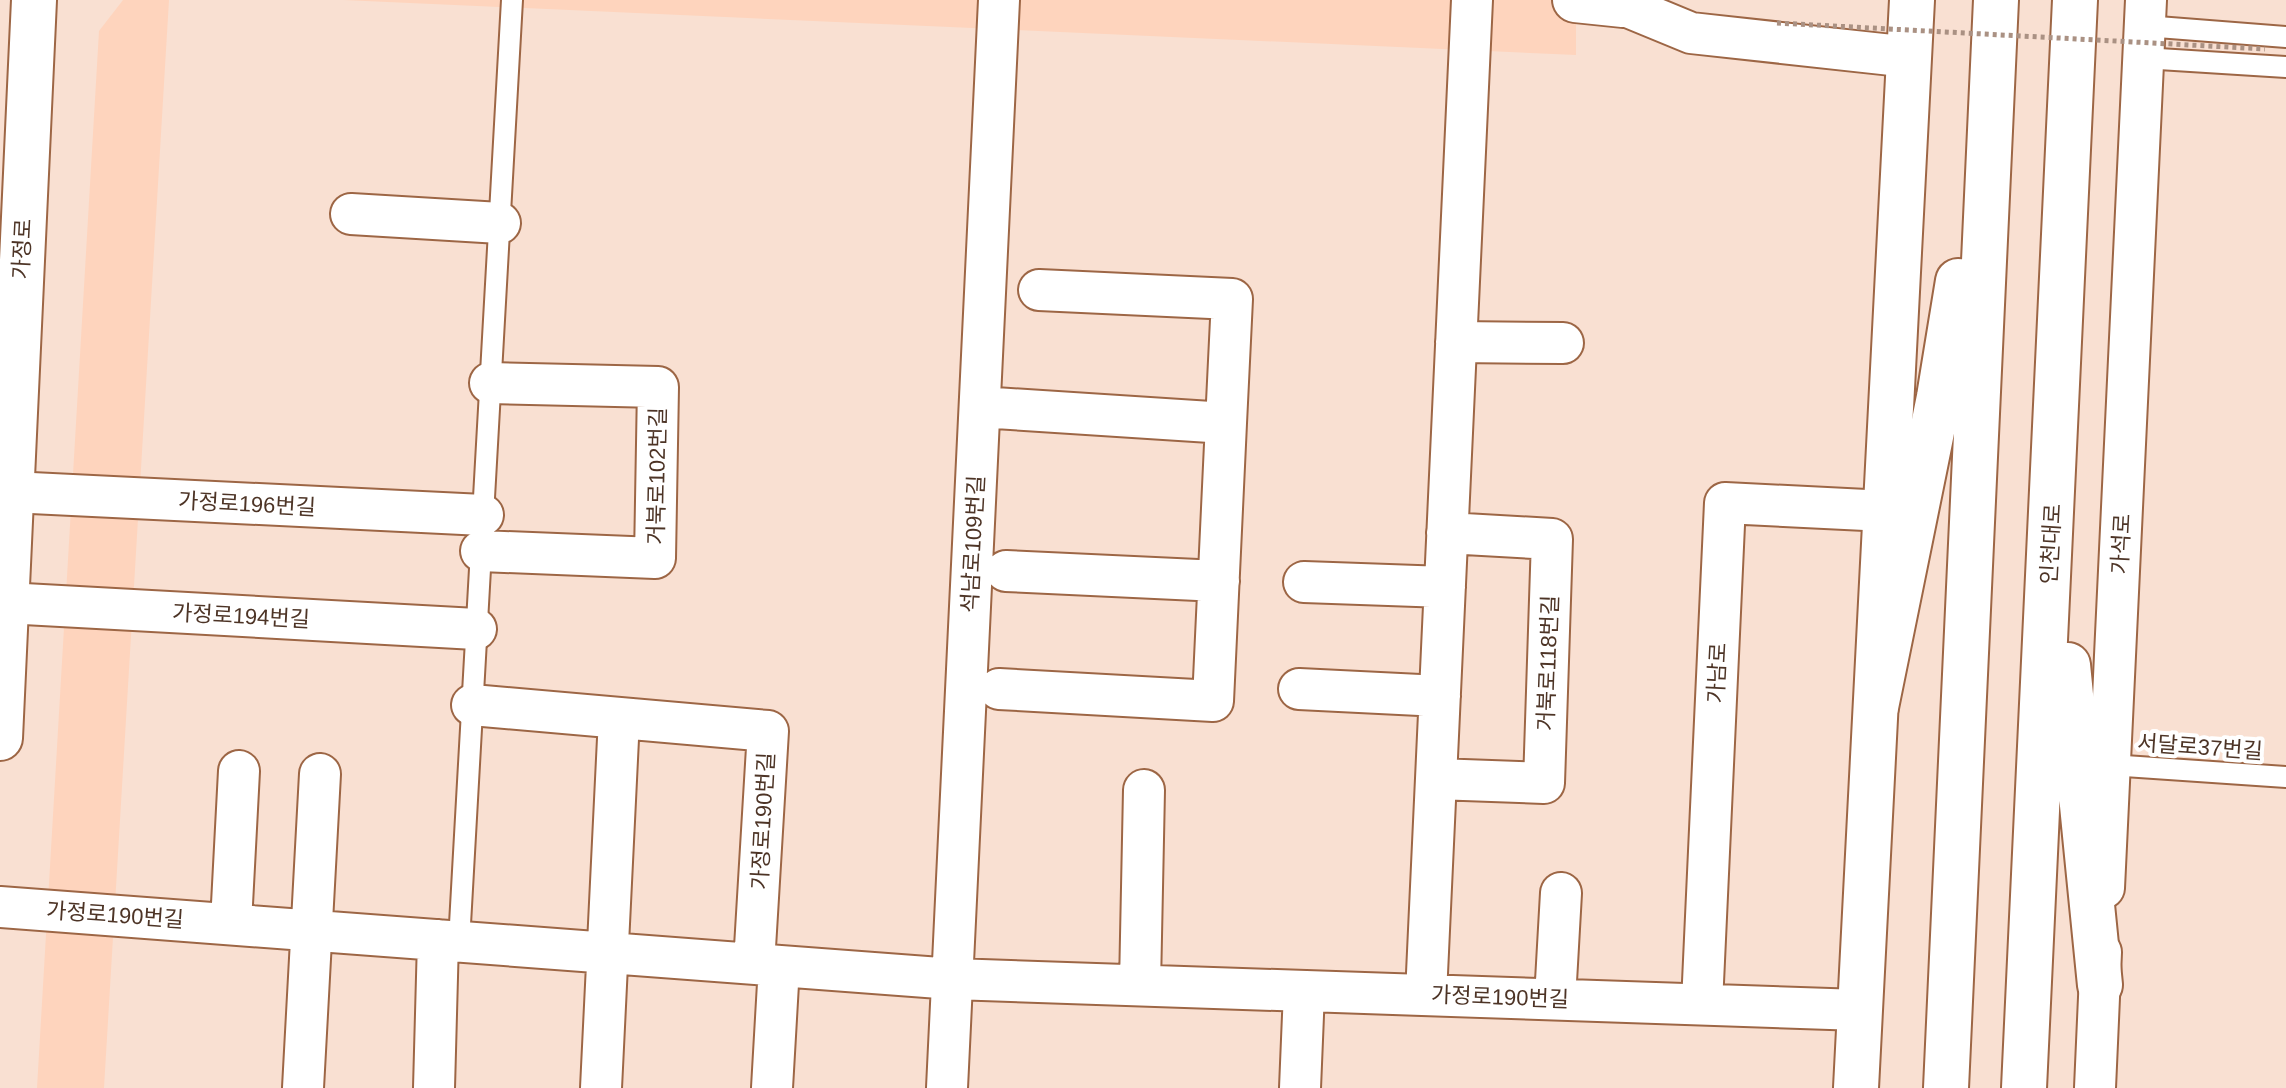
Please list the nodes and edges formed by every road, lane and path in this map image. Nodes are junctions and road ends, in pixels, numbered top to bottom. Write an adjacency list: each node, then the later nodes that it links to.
1 (34, 0): 25 (main road, 가정로)
2 (512, 0): 18 (lane)
3 (999, 0): 23 (street, 석남로109번길)
4 (1472, 0): 20 (street)
5 (1575, 0): 9 (main road)
6 (1912, 0): 14 (main road)
7 (1996, 0): 16 (main road)
8 (2075, 0): 26 (main road, 인천대로)
9 (1630, 3): 14 (street)
10 (1777, 23): 13 (path, bridge)
11 (2145, 28): 12 (lane); 15 (lane); 43 (street, 가석로)
12 (2286, 37)
13 (2265, 49)
14 (1910, 57): 27 (main road)
15 (2286, 67)
16 (1991, 77): 40 (main road); 71 (main road)
17 (351, 214): 18 (street)
18 (500, 223): 22 (lane)
19 (1039, 290): 24 (street)
20 (1456, 342): 21 (street); 29 (street)
21 (1563, 343)
22 (490, 383): 28 (lane); 28 (street, 거북로102번길)
23 (980, 407): 24 (street); 56 (street, 석남로109번길)
24 (1226, 423): 31 (street)
25 (11, 492): 28 (street, 가정로196번길); 34 (main road, 가정로)
26 (2053, 500): 58 (main road); 72 (main road, 인천대로)
27 (1886, 511): 40 (main road); 62 (street, 가남로)
28 (482, 533): 35 (lane)
29 (1447, 533): 33 (street); 47 (street, 거북로118번길)
30 (1006, 571): 31 (street)
31 (1219, 581): 36 (street)
32 (1304, 582): 33 (street)
33 (1445, 587): 38 (street)
34 (6, 603): 35 (street, 가정로194번길); 42 (main road, 가정로)
35 (476, 629): 39 (lane)
36 (999, 689)
37 (1299, 689): 38 (street)
38 (1440, 696): 47 (street)
39 (472, 705): 41 (street, 가정로190번길); 53 (lane)
40 (1876, 707): 63 (main road)
41 (619, 718): 54 (street); 55 (street, 가정로190번길)
42 (0, 738)
43 (2110, 765): 46 (lane, 서달로37번길); 58 (street, 가석로)
44 (239, 771): 51 (street)
45 (320, 774): 52 (street)
46 (2286, 777)
47 (1436, 779): 60 (street)
48 (1144, 790): 57 (street)
49 (1561, 893): 61 (street)
50 (0, 907): 51 (street, 가정로190번길)
51 (231, 923): 52 (street, 가정로190번길)
52 (311, 931): 53 (street, 가정로190번길); 64 (street)
53 (448, 941): 54 (street, 가정로190번길); 65 (street)
54 (608, 953): 55 (street, 가정로190번길); 66 (street)
55 (767, 965): 56 (street, 가정로190번길); 67 (street, 가정로190번길)
56 (953, 979): 57 (street, 가정로190번길); 68 (street, 석남로109번길)
57 (1140, 985): 59 (street, 가정로190번길)
58 (2100, 985): 73 (street, 가석로)
59 (1304, 991): 60 (street, 가정로190번길); 69 (street)
60 (1426, 995): 61 (street, 가정로190번길)
61 (1555, 999): 62 (street, 가정로190번길)
62 (1702, 1004): 63 (street, 가정로190번길)
63 (1860, 1010): 70 (main road)
64 (303, 1088)
65 (434, 1088)
66 (601, 1088)
67 (772, 1088)
68 (947, 1088)
69 (1300, 1088)
70 (1856, 1088)
71 (1946, 1088)
72 (2024, 1088)
73 (2095, 1088)

